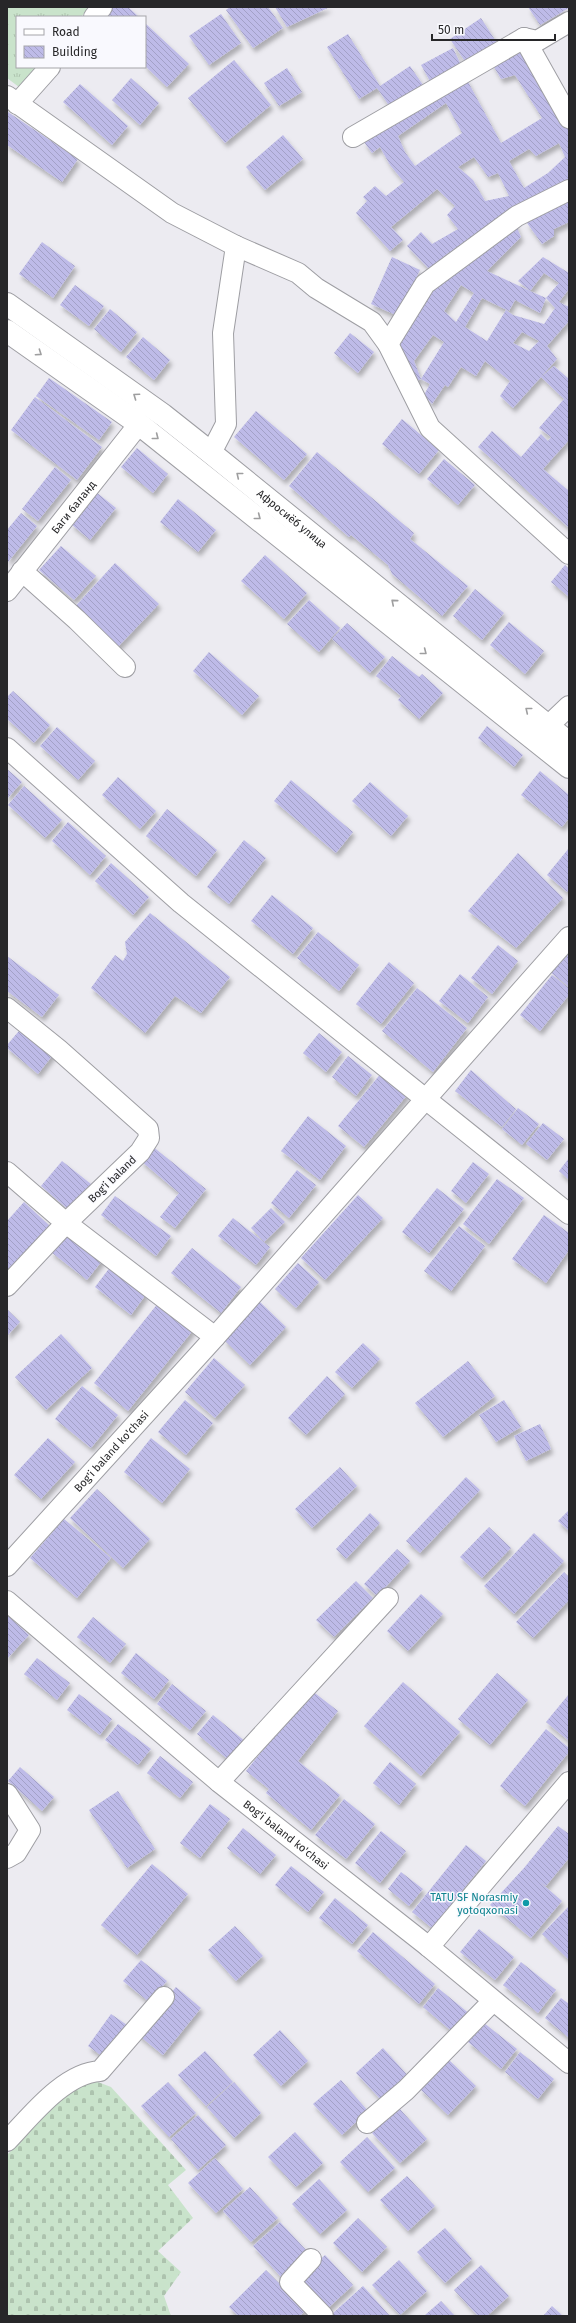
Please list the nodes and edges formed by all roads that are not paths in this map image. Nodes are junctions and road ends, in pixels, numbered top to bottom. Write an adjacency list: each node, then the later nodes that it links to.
1 (102, 7): 2 (street)
2 (95, 16)
3 (569, 22): 4 (street)
4 (524, 38): 7 (street); 8 (street)
5 (49, 68): 6 (street)
6 (12, 100): 10 (street)
7 (569, 118)
8 (353, 137)
9 (569, 190): 13 (street)
10 (236, 246): 13 (street); 15 (street)
11 (7, 304): 15 (main road, Афросиёб улица, one-way to 11)
12 (7, 331): 14 (main road, Афросиёб улица, one-way to 14)
13 (388, 344): 16 (street)
14 (139, 424): 17 (main road, Афросиёб улица, one-way to 17); 18 (street, Баги баланд)
15 (211, 453): 17 (main road, Афросиёб улица, one-way to 15)
16 (569, 554)
17 (338, 568): 20 (main road, Афросиёб улица)
18 (22, 571): 19 (street, Баги баланд); 21 (street)
19 (7, 590)
20 (407, 626): 23 (main road, Афросиёб улица, one-way to 20); 26 (main road, Афросиёб улица, one-way to 26)
21 (125, 667)
22 (569, 706): 23 (street)
23 (548, 726): 24 (main road, Афросиёб улица)
24 (569, 743)
25 (7, 748): 29 (street)
26 (569, 767)
27 (569, 938): 29 (street, Bog'i baland ko'chasi)
28 (7, 1008): 32 (street, Bog'i baland)
29 (427, 1099): 31 (street); 34 (street, Bog'i baland ko'chasi)
30 (7, 1172): 32 (street)
31 (569, 1214)
32 (66, 1223): 33 (street, Bog'i baland); 34 (street)
33 (7, 1286)
34 (215, 1337): 35 (street, Bog'i baland ko'chasi)
35 (7, 1566)
36 (388, 1598): 38 (street)
37 (7, 1600): 38 (street, Bog'i baland ko'chasi)
38 (219, 1782): 42 (street, Bog'i baland ko'chasi)
39 (569, 1782): 42 (street)
40 (7, 1794): 41 (street)
41 (7, 1858)
42 (429, 1947): 44 (street, Bog'i baland ko'chasi)
43 (164, 1997): 47 (street)
44 (493, 2001): 45 (street, Bog'i baland ko'chasi); 46 (street)
45 (569, 2063)
46 (367, 2123)
47 (7, 2141)
48 (311, 2259): 49 (street)
49 (323, 2316)

